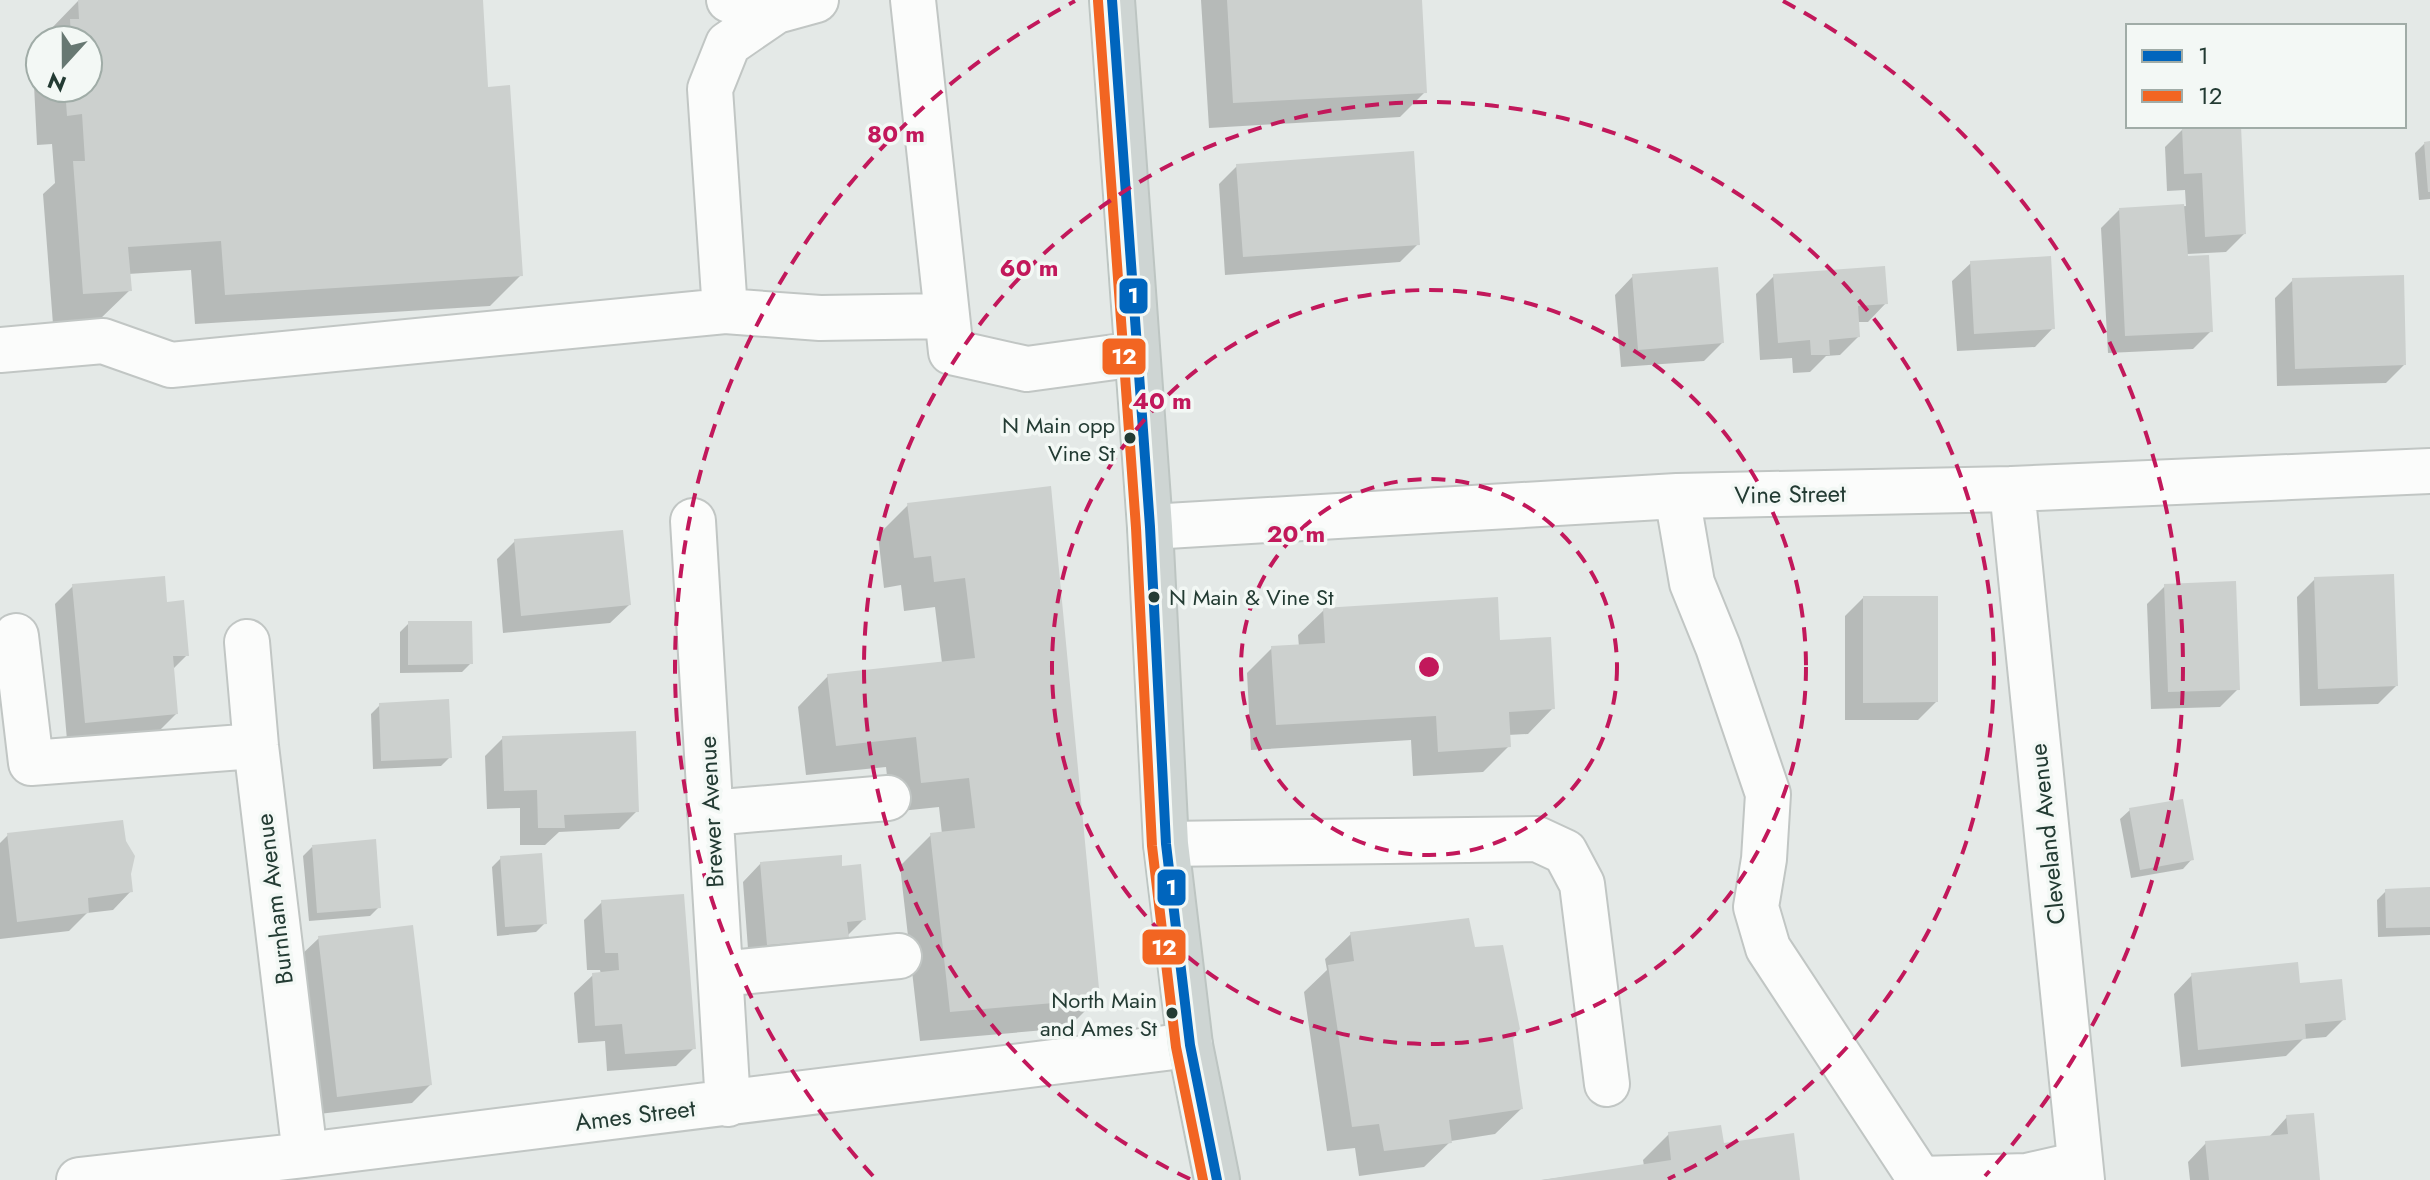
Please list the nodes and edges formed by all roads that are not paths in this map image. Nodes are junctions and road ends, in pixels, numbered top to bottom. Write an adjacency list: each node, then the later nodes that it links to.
1 (729, 0): 4 (street)
2 (913, 0): 6 (street)
3 (1112, 0): 8 (main road)
4 (796, 6): 5 (street)
5 (725, 311): 6 (street); 7 (street)
6 (949, 334): 8 (street)
7 (0, 350)
8 (1137, 354): 13 (main road)
9 (2430, 471): 10 (street, Vine Street)
10 (2012, 489): 11 (street, Vine Street); 26 (street, Cleveland Avenue)
11 (1677, 496): 13 (street, Vine Street); 27 (street)
12 (693, 521): 18 (street, Brewer Avenue)
13 (1150, 527): 19 (main road)
14 (16, 636): 16 (street)
15 (247, 642): 16 (street, Burnham Avenue)
16 (256, 746): 25 (street, Burnham Avenue)
17 (888, 798): 18 (street)
18 (710, 813): 21 (street, Brewer Avenue)
19 (1166, 844): 22 (main road); 23 (street)
20 (899, 956): 21 (street)
21 (721, 974): 24 (street, Brewer Avenue)
22 (1190, 1045): 24 (street, Ames Street); 29 (main road)
23 (1607, 1084)
24 (728, 1104): 25 (street, Ames Street)
25 (305, 1155): 28 (street, Ames Street)
26 (2081, 1172): 27 (street)
27 (1919, 1179)
28 (79, 1180)
29 (1217, 1180)

